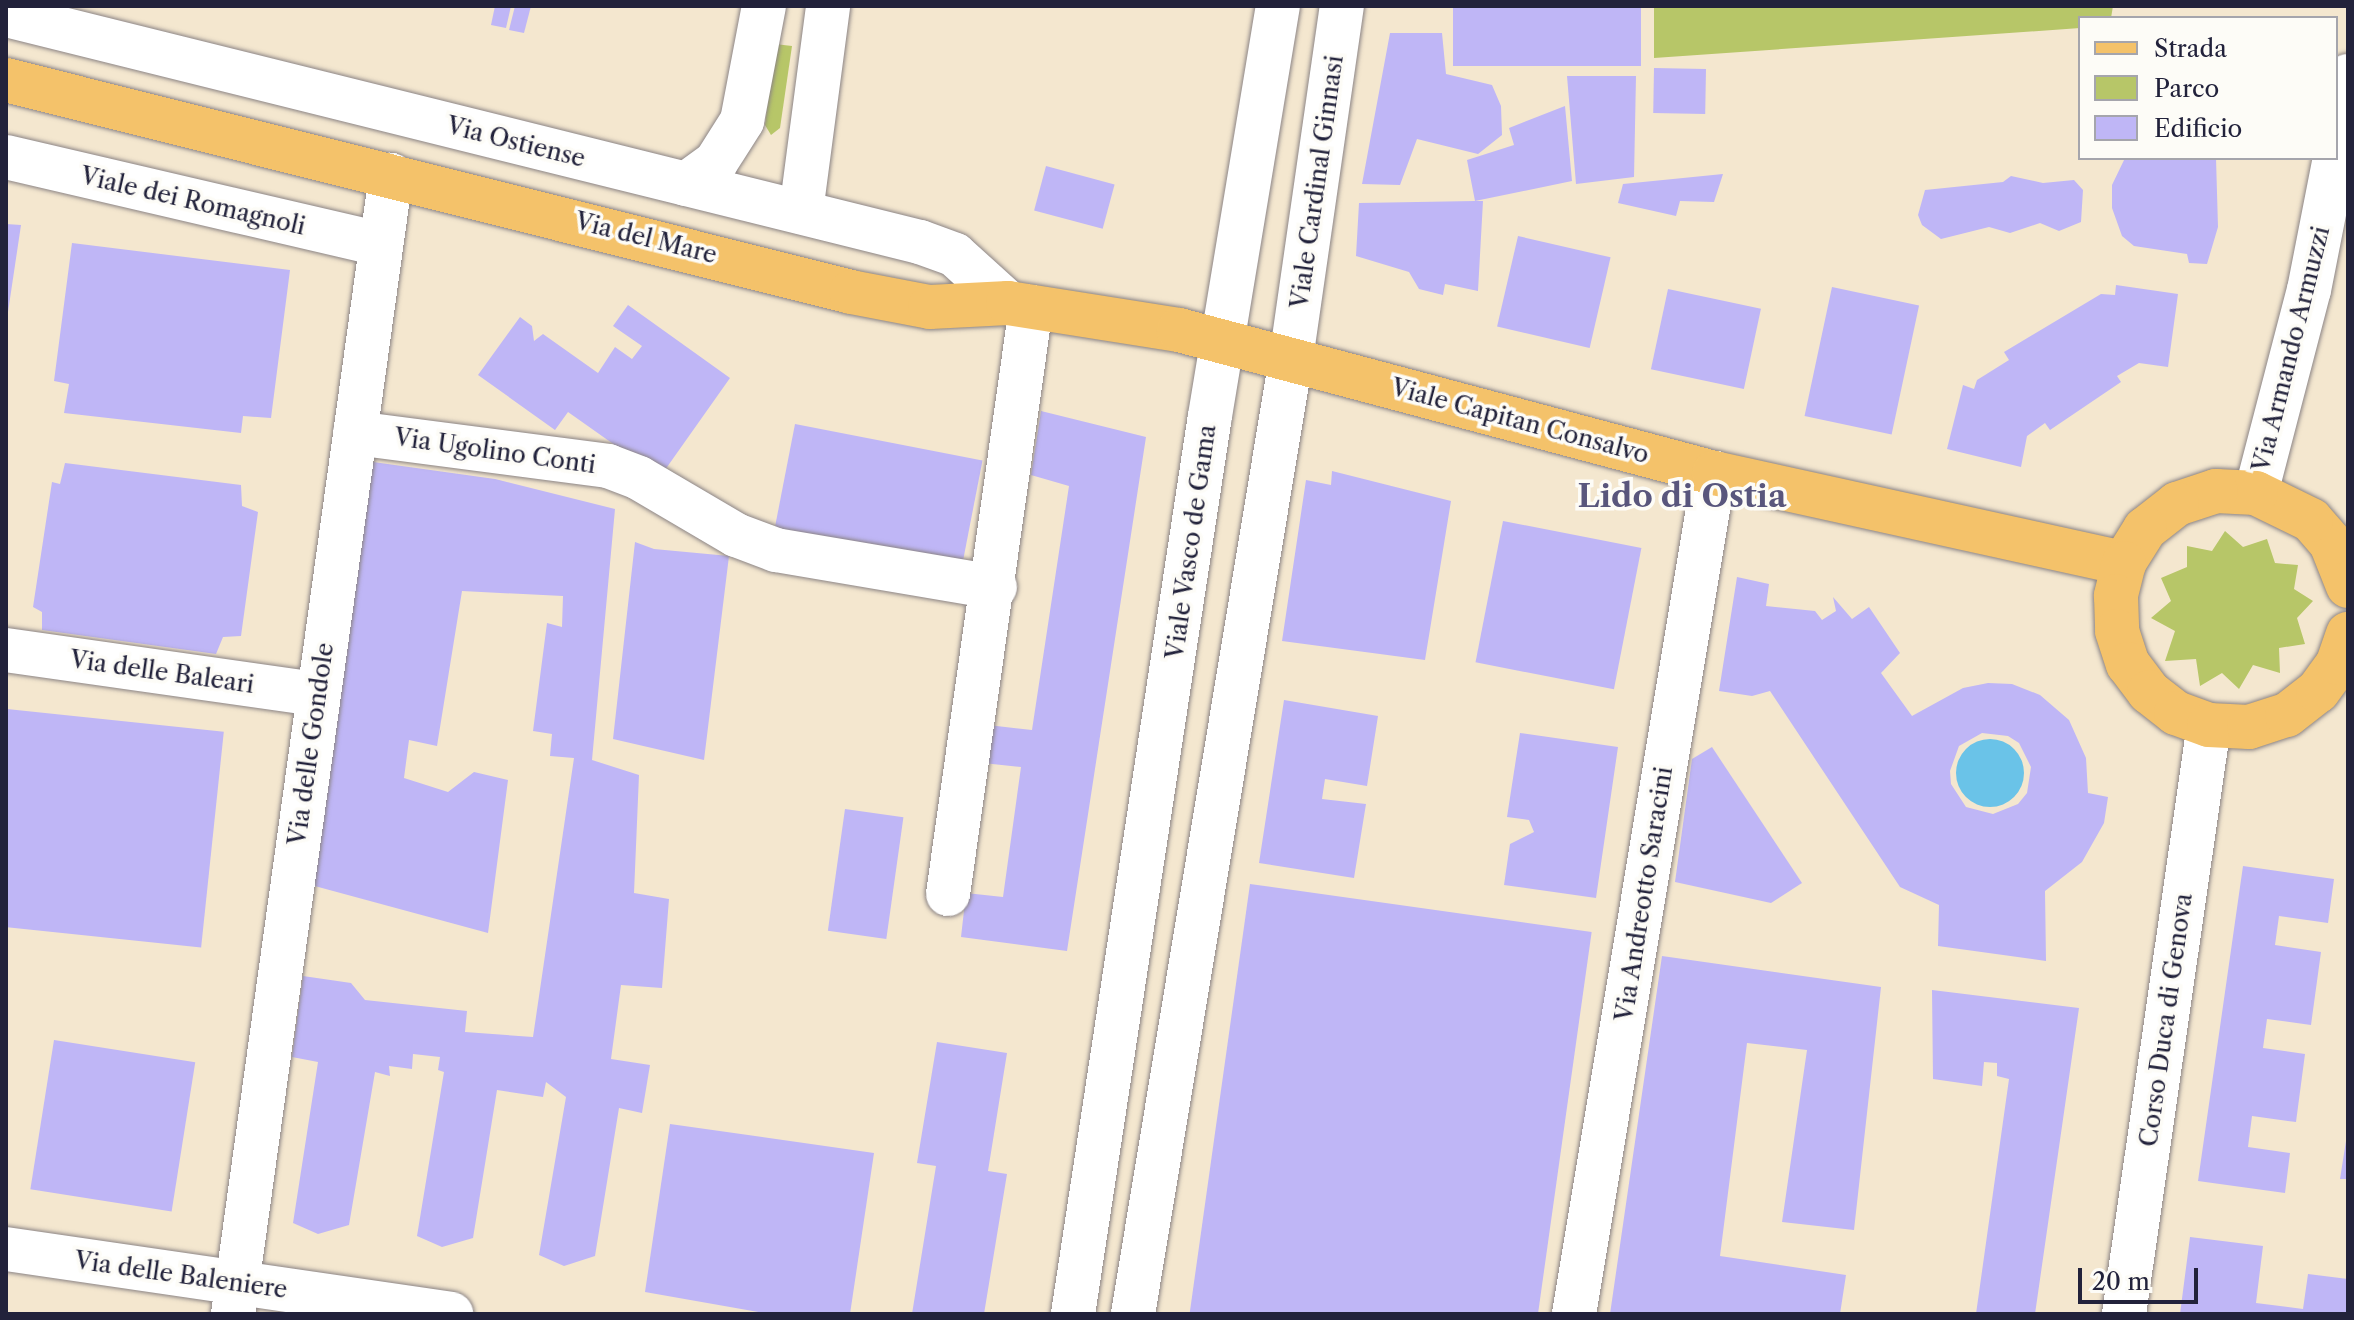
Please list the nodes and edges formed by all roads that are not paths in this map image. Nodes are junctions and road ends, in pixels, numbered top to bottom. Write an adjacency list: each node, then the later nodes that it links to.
1 (764, 6): 12 (street)
2 (827, 6): 13 (street)
3 (1278, 6): 16 (street)
4 (1342, 6): 17 (street, Viale Cardinal Ginnasi)
5 (6, 15): 12 (street, Via Ostiense)
6 (2348, 76): 8 (street)
7 (6, 80): 11 (main road, Via del Mare)
8 (2338, 138)
9 (6, 157): 14 (street, Viale dei Romagnoli)
10 (2335, 160): 20 (street, Via Armando Armuzzi)
11 (391, 175): 14 (street, Via delle Gondole); 15 (main road, Via del Mare)
12 (686, 184): 13 (street, Via Ostiense)
13 (801, 212): 15 (street, Via Ostiense)
14 (380, 244): 18 (street, Via delle Gondole)
15 (1020, 305): 16 (main road, Via del Mare); 23 (street)
16 (1223, 339): 17 (main road, Via del Mare); 29 (street, Viale Vasco de Gama)
17 (1291, 359): 19 (main road, Viale Capitan Consalvo); 30 (street)
18 (355, 433): 23 (street, Via Ugolino Conti); 27 (street, Via delle Gondole)
19 (1714, 473): 21 (main road, Viale Capitan Consalvo); 39 (street, Via Andreotto Saracini)
20 (2256, 493): 21 (main road); 22 (main road)
21 (2124, 563): 28 (main road)
22 (2347, 576)
23 (995, 587): 31 (street)
24 (2348, 634): 26 (main road)
25 (6, 650): 27 (street, Via delle Baleari)
26 (2340, 688): 28 (main road)
27 (317, 694): 35 (street, Via delle Gondole)
28 (2209, 725): 40 (street, Corso Duca di Genova)
29 (1161, 745): 30 (street); 32 (street, Viale Vasco de Gama)
30 (1223, 758): 33 (street)
31 (948, 894)
32 (1115, 1042): 33 (street); 37 (street, Viale Vasco de Gama)
33 (1175, 1052): 38 (street)
34 (6, 1249): 35 (street, Via delle Baleniere)
35 (235, 1298): 36 (street, Via delle Baleniere)
36 (451, 1314)
37 (1073, 1314)
38 (1133, 1314)
39 (1574, 1314)
40 (2124, 1314)

